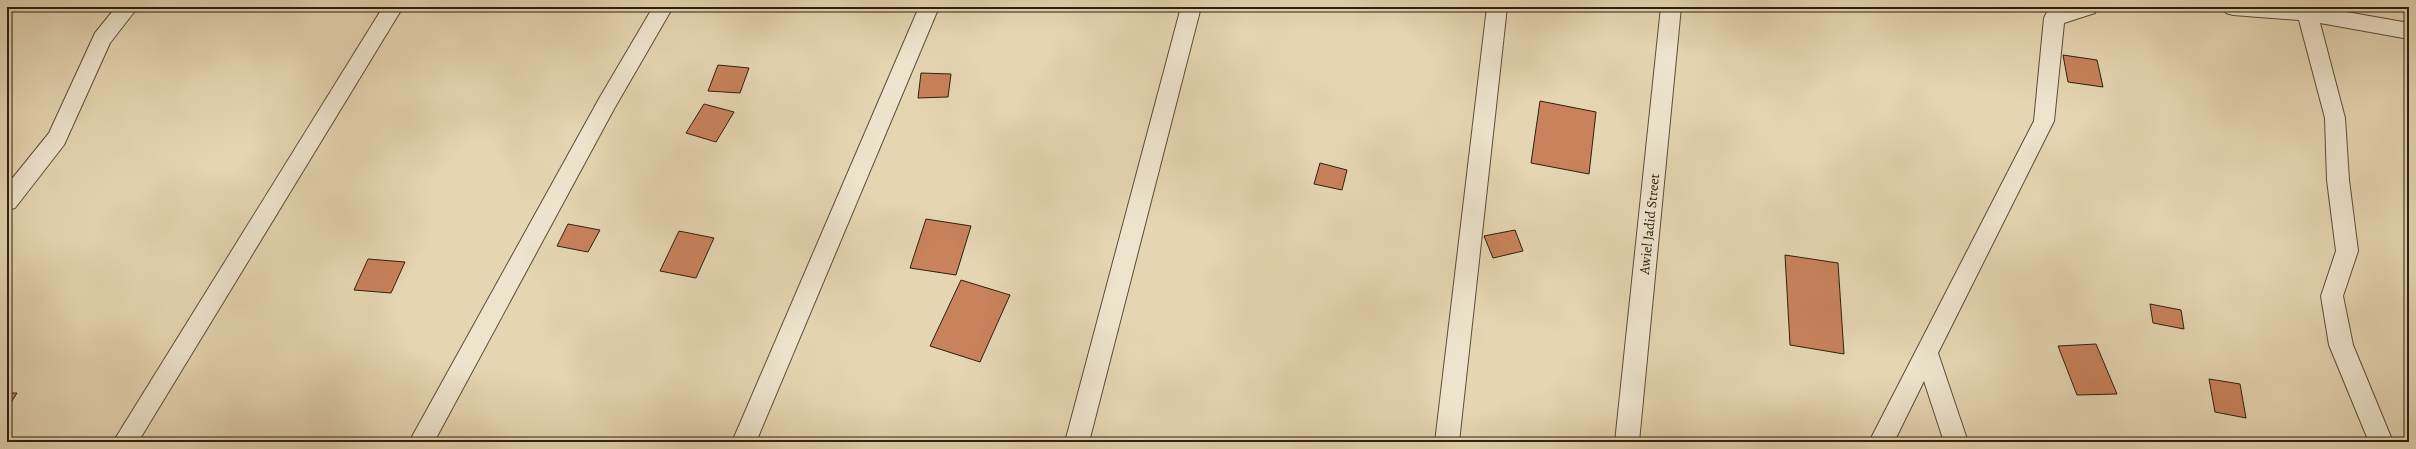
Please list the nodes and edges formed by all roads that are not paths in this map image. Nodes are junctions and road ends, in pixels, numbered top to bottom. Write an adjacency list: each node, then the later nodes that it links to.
1 (128, 7): 12 (street)
2 (393, 7): 14 (street)
3 (663, 7): 15 (street)
4 (928, 7): 16 (street)
5 (1191, 7): 17 (street)
6 (1497, 7): 18 (street)
7 (1672, 7): 19 (street, Awiel Jadid Street)
8 (2088, 7): 13 (street)
9 (2233, 7): 10 (street)
10 (2307, 10): 11 (street); 22 (street)
11 (2409, 31)
12 (7, 201)
13 (1926, 352): 20 (street); 21 (street)
14 (125, 442)
15 (421, 442)
16 (744, 442)
17 (1077, 442)
18 (1447, 442)
19 (1627, 442)
20 (1881, 442)
21 (1956, 442)
22 (2380, 442)

